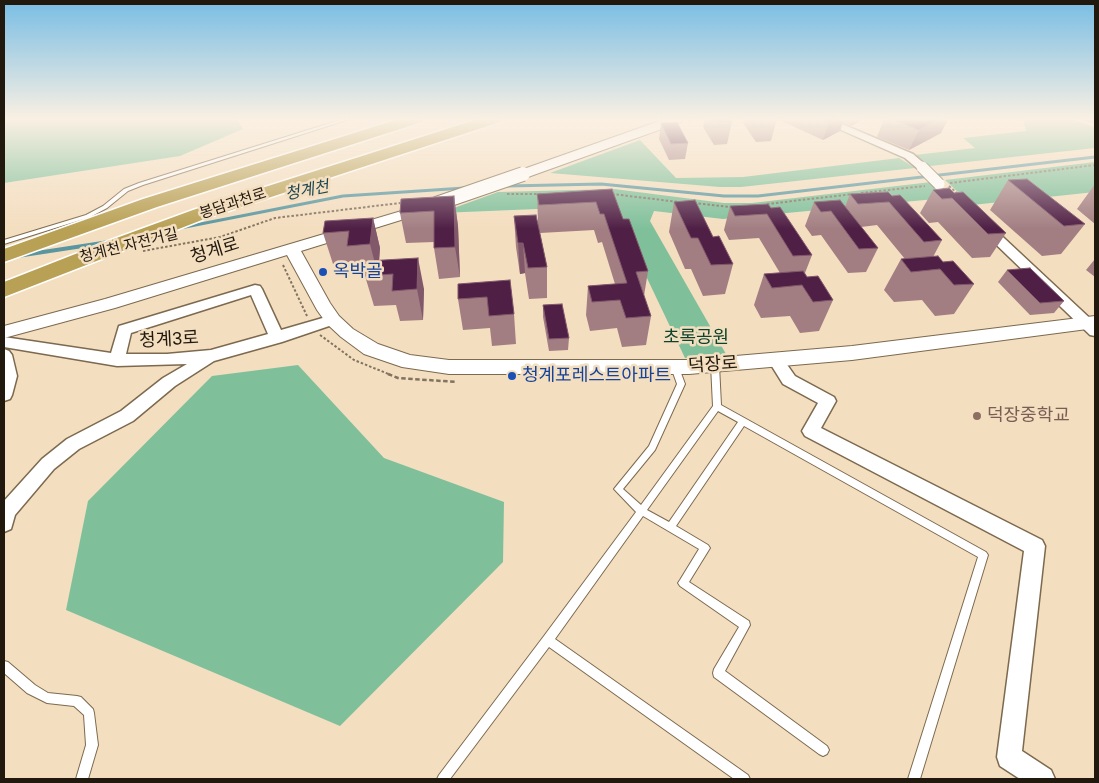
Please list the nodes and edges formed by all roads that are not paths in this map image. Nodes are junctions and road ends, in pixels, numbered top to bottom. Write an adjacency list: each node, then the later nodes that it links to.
1 (232, 156): 11 (lane)
2 (291, 156): 8 (highway, 봉담과천로)
3 (297, 156): 8 (highway, 봉담과천로)
4 (342, 156): 14 (highway, 봉담과천로)
5 (381, 156): 15 (highway, 봉담과천로)
6 (575, 156): 12 (street, 청계로, bridge)
7 (908, 156): 9 (street, bridge)
8 (266, 165): 13 (highway, 봉담과천로)
9 (941, 186)
10 (974, 217): 17 (street)
11 (4, 242)
12 (292, 249): 16 (street, 덕장로); 18 (street, 청계로)
13 (4, 256)
14 (4, 272)
15 (4, 290)
16 (332, 320): 19 (street, 청계3로); 26 (street, 덕장로)
17 (1093, 326): 24 (street, 덕장로)
18 (4, 332)
19 (277, 338): 22 (street, 청계3로); 23 (street)
20 (4, 342): 23 (street, 청계3로)
21 (4, 355): 27 (street)
22 (211, 356): 23 (street, 청계3로); 31 (street)
23 (117, 360)
24 (776, 360): 25 (street, 덕장로); 40 (street)
25 (715, 365): 26 (street, 덕장로); 28 (lane)
26 (675, 367): 30 (lane)
27 (4, 395)
28 (717, 407): 29 (lane); 30 (lane)
29 (743, 421): 32 (lane); 39 (lane)
30 (641, 511): 32 (lane); 33 (lane)
31 (5, 516)
32 (670, 527): 35 (lane)
33 (548, 640): 37 (lane); 38 (lane)
34 (4, 666): 36 (lane)
35 (823, 750)
36 (82, 779)
37 (443, 779)
38 (744, 779)
39 (914, 779)
40 (1042, 779)

